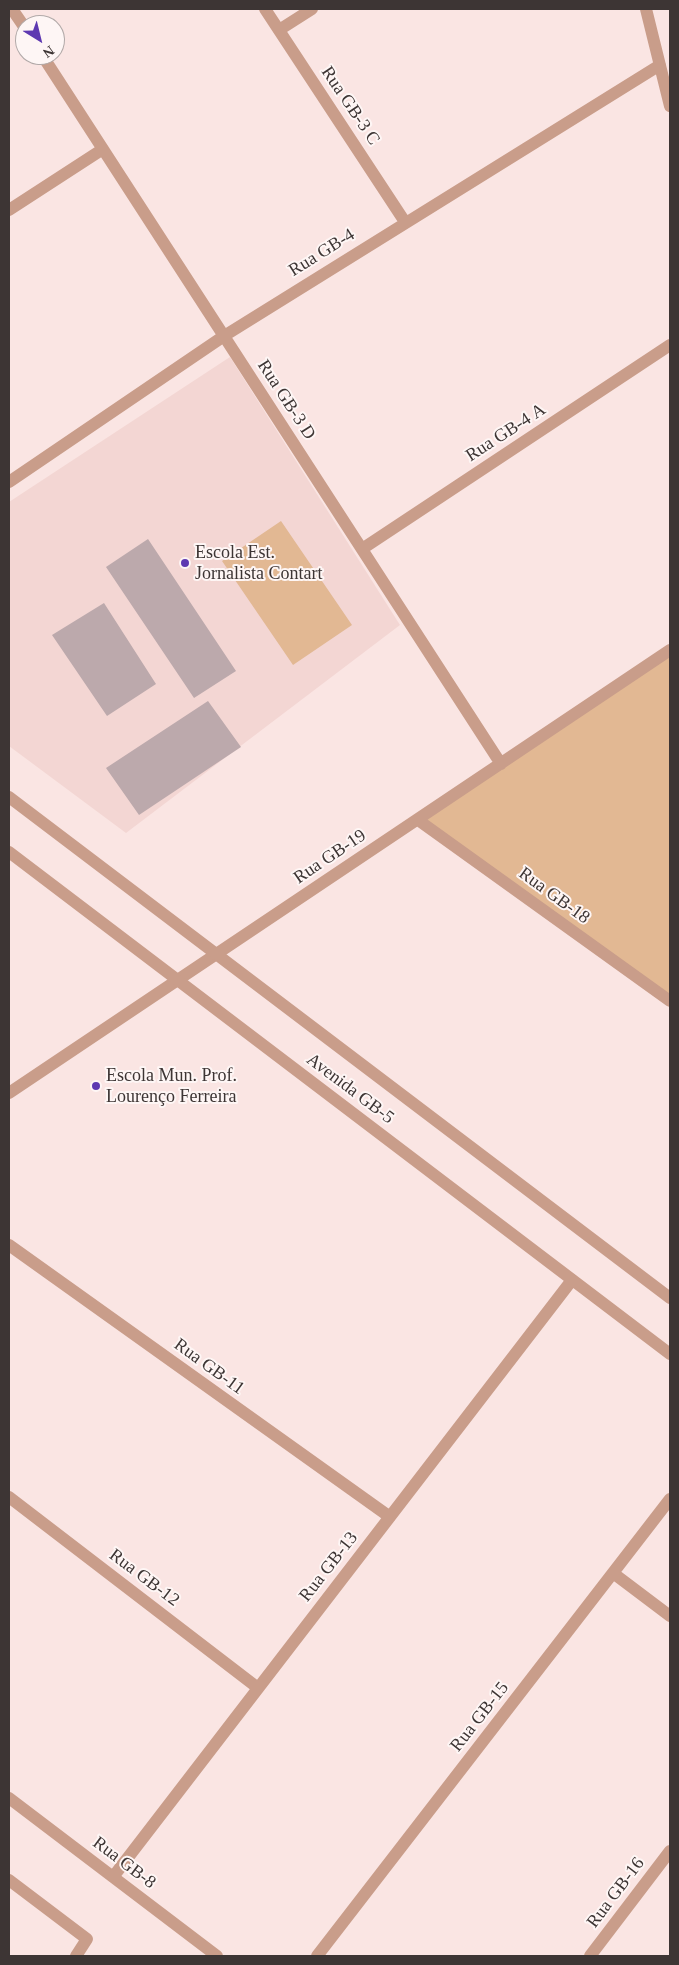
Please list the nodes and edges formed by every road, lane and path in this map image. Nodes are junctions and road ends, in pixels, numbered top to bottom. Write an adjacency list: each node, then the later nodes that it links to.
1 (265, 9): 4 (street, Rua GB-3 C)
2 (312, 9): 4 (street)
3 (647, 10): 6 (street)
4 (279, 30): 10 (street, Rua GB-3 C)
5 (48, 65): 8 (street, Rua GB-3 D)
6 (660, 65): 7 (street); 10 (street, Rua GB-4)
7 (670, 106)
8 (103, 149): 9 (street); 11 (street, Rua GB-3 D)
9 (9, 210)
10 (405, 222): 11 (street, Rua GB-4)
11 (224, 336): 13 (street, Rua GB-4); 14 (street, Rua GB-3 D)
12 (670, 345): 14 (street, Rua GB-4 A)
13 (9, 482)
14 (362, 549): 16 (street, Rua GB-3 D)
15 (670, 650): 16 (street, Rua GB-19)
16 (501, 764): 18 (street, Rua GB-19)
17 (9, 797): 20 (street, Avenida GB-5)
18 (418, 820): 20 (street, Rua GB-19); 22 (street, Rua GB-18)
19 (9, 852): 21 (street, Avenida GB-5)
20 (216, 955): 21 (street, Rua GB-19); 26 (street, Avenida GB-5)
21 (178, 981): 23 (street, Rua GB-19); 25 (street, Avenida GB-5)
22 (670, 1001)
23 (9, 1093)
24 (9, 1245): 30 (street, Rua GB-11)
25 (572, 1280): 27 (street, Avenida GB-5); 30 (street, Rua GB-13)
26 (670, 1298)
27 (670, 1354)
28 (9, 1497): 33 (street, Rua GB-12)
29 (670, 1499): 31 (street, Rua GB-15)
30 (390, 1517): 33 (street, Rua GB-13)
31 (613, 1573): 32 (street); 40 (street, Rua GB-15)
32 (670, 1616)
33 (258, 1688): 36 (street, Rua GB-13)
34 (9, 1798): 36 (street, Rua GB-8)
35 (670, 1851): 41 (street, Rua GB-16)
36 (113, 1877): 39 (street, Rua GB-8)
37 (9, 1880): 38 (street)
38 (76, 1956)
39 (217, 1956)
40 (317, 1956)
41 (590, 1956)

